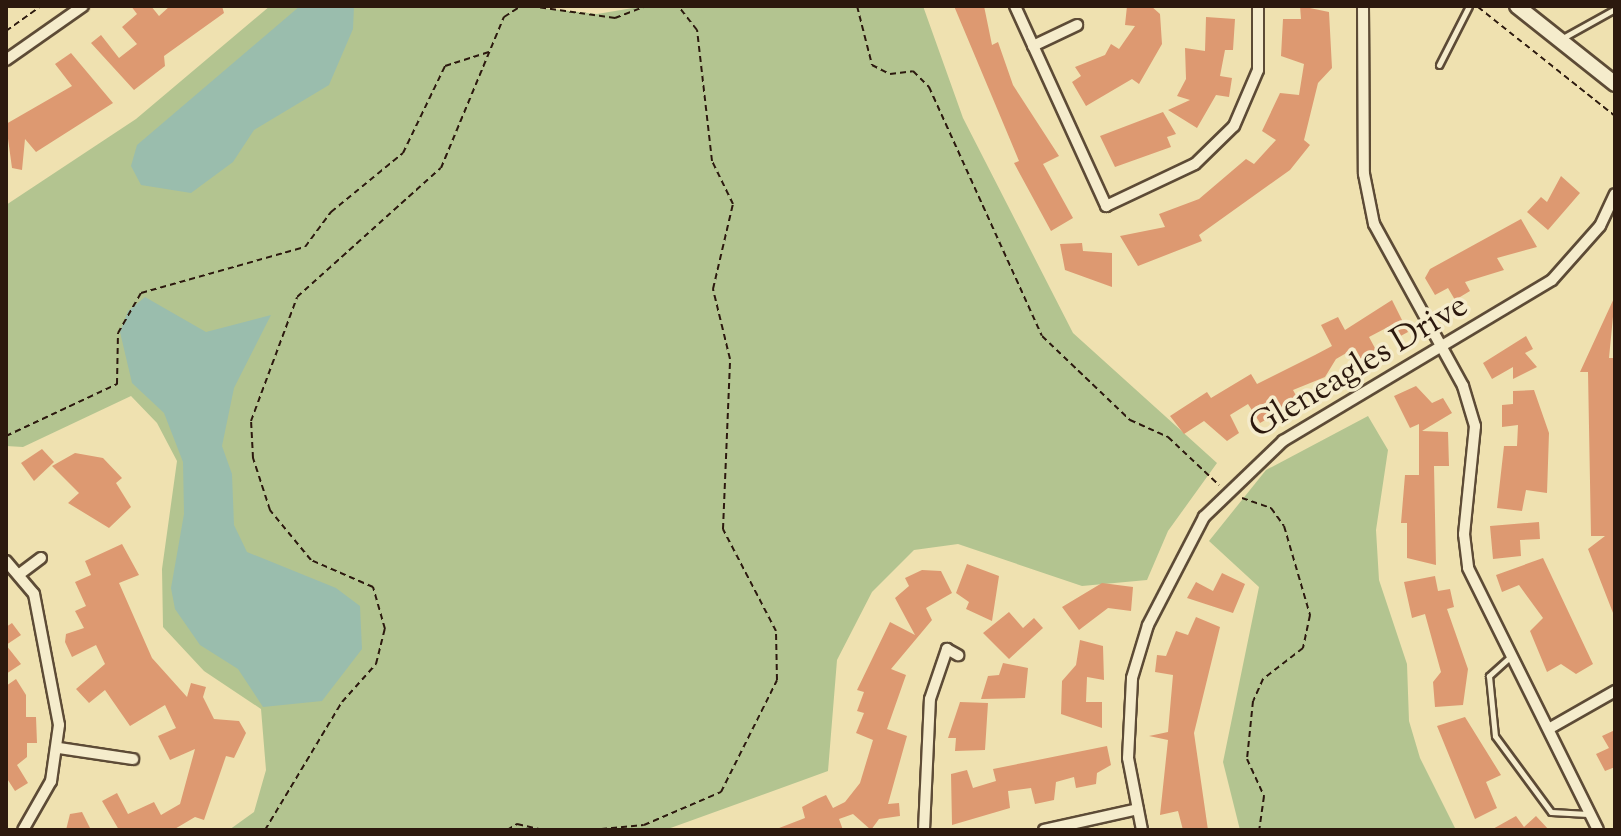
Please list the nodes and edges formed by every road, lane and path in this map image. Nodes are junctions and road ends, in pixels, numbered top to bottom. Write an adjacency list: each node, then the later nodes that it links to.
1 (41, 6): 16 (path)
2 (83, 6): 20 (street)
3 (521, 6): 19 (path)
4 (530, 6): 5 (path)
5 (646, 6)
6 (678, 6): 45 (path)
7 (857, 6): 29 (path)
8 (1015, 6): 18 (street)
9 (1258, 6): 18 (street)
10 (1363, 6): 27 (street)
11 (1469, 6): 21 (lane)
12 (1477, 6): 23 (path)
13 (1517, 6): 17 (street)
14 (1615, 9): 17 (lane)
15 (1077, 25): 18 (street)
16 (6, 31)
17 (1560, 40): 22 (street)
18 (1033, 46)
19 (490, 51): 28 (path); 42 (path)
20 (6, 60)
21 (1439, 65)
22 (1614, 81)
23 (1615, 116)
24 (1615, 194): 26 (street, Gleneagles Drive)
25 (1615, 219): 26 (street, Gleneagles Drive)
26 (1600, 226): 27 (street, Gleneagles Drive)
27 (1441, 348): 29 (street, Gleneagles Drive); 34 (street)
28 (6, 436)
29 (1226, 489): 39 (street, Gleneagles Drive); 49 (path)
30 (41, 558): 32 (street)
31 (6, 561): 32 (street)
32 (21, 573): 37 (street)
33 (958, 655): 46 (street)
34 (1511, 656): 36 (street); 40 (lane)
35 (1615, 691): 36 (street)
36 (1552, 727): 40 (street)
37 (59, 748): 38 (street); 41 (street)
38 (133, 759)
39 (1138, 809): 47 (street); 48 (street, Gleneagles Drive)
40 (1593, 814): 50 (street)
41 (23, 830)
42 (265, 830)
43 (507, 830): 44 (path)
44 (544, 830)
45 (591, 830)
46 (924, 830)
47 (1044, 830)
48 (1142, 830)
49 (1259, 830)
50 (1598, 830)

